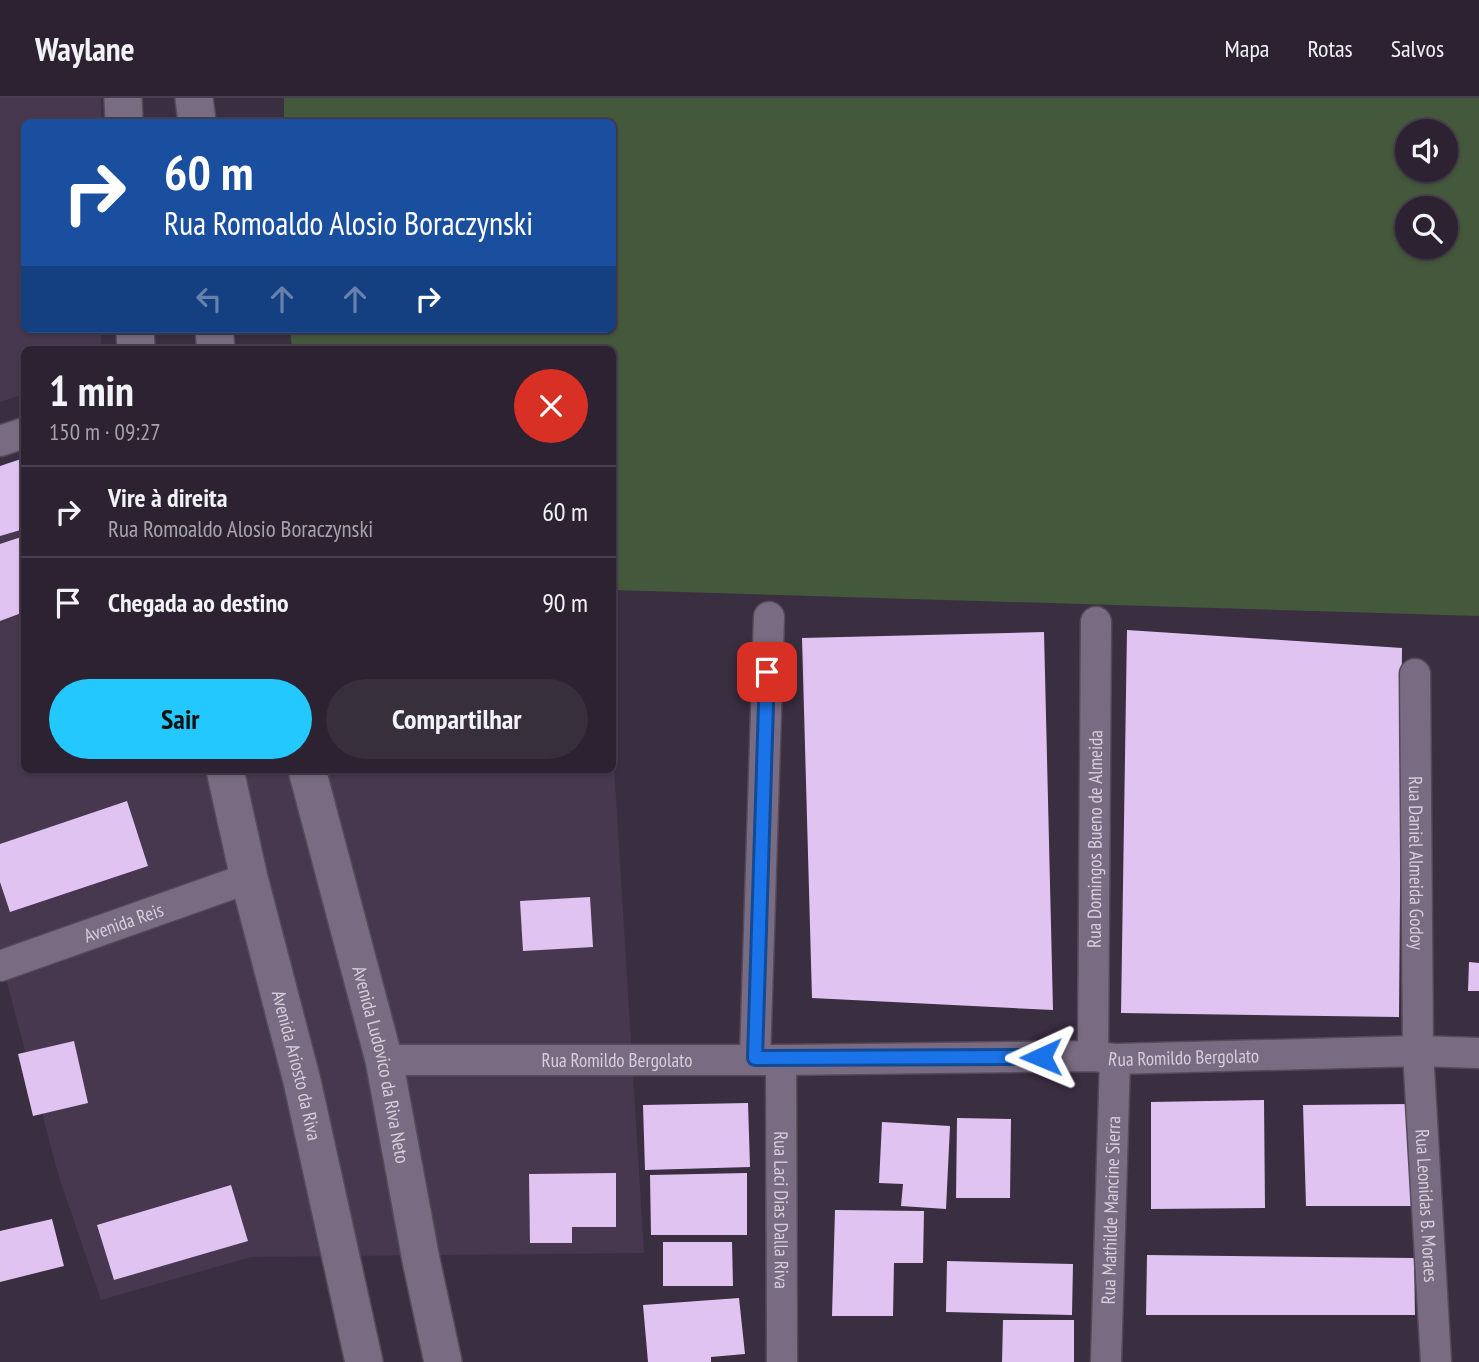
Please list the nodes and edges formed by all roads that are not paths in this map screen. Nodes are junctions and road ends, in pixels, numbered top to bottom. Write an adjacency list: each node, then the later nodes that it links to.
1 (123, 98): 3 (street)
2 (194, 98): 4 (street)
3 (124, 119)
4 (197, 119)
5 (21, 434): 6 (street)
6 (0, 441)
7 (769, 617): 17 (street, Rua Laci Dias Dalla Riva)
8 (1096, 622): 16 (street, Rua Domingos Bueno de Almeida)
9 (1415, 674): 14 (street, Rua Daniel Almeida Godoy)
10 (226, 773): 12 (street, Avenida Ariosto da Riva)
11 (308, 773): 18 (street, Avenida Ludovico da Riva Neto)
12 (249, 878): 13 (street, Avenida Reis); 19 (street, Avenida Ariosto da Riva)
13 (0, 966)
14 (1418, 1051): 15 (street, Rua Romildo Bergolato); 16 (street, Rua Romildo Bergolato); 23 (street, Rua Leonidas B. Moraes)
15 (1479, 1053)
16 (1104, 1057): 17 (street, Rua Romildo Bergolato); 22 (street, Rua Mathilde Mancine Sierra)
17 (768, 1059): 18 (street, Rua Romildo Bergolato); 21 (street, Rua Laci Dias Dalla Riva)
18 (384, 1060): 20 (street, Avenida Ludovico da Riva Neto)
19 (364, 1362)
20 (443, 1362)
21 (782, 1362)
22 (1106, 1362)
23 (1436, 1362)

